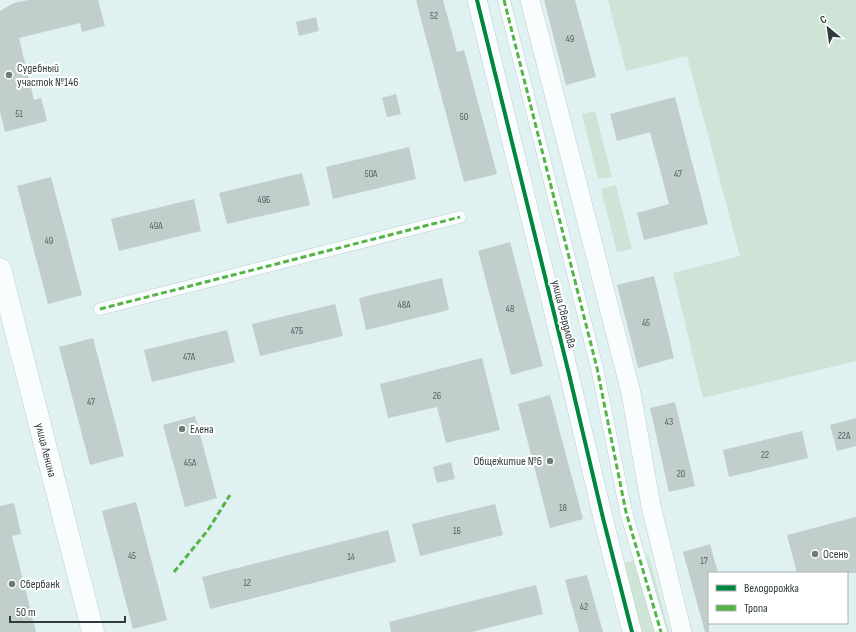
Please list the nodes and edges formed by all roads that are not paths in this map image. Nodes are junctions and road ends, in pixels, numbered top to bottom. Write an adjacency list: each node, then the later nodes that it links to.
1 (477, 0): 8 (street, улица Свердлова)
2 (504, 0): 9 (street)
3 (530, 0): 10 (street)
4 (460, 217): 6 (street)
5 (0, 269): 7 (main road, улица Ленина)
6 (100, 309)
7 (93, 632)
8 (632, 632)
9 (661, 632)
10 (682, 632)

